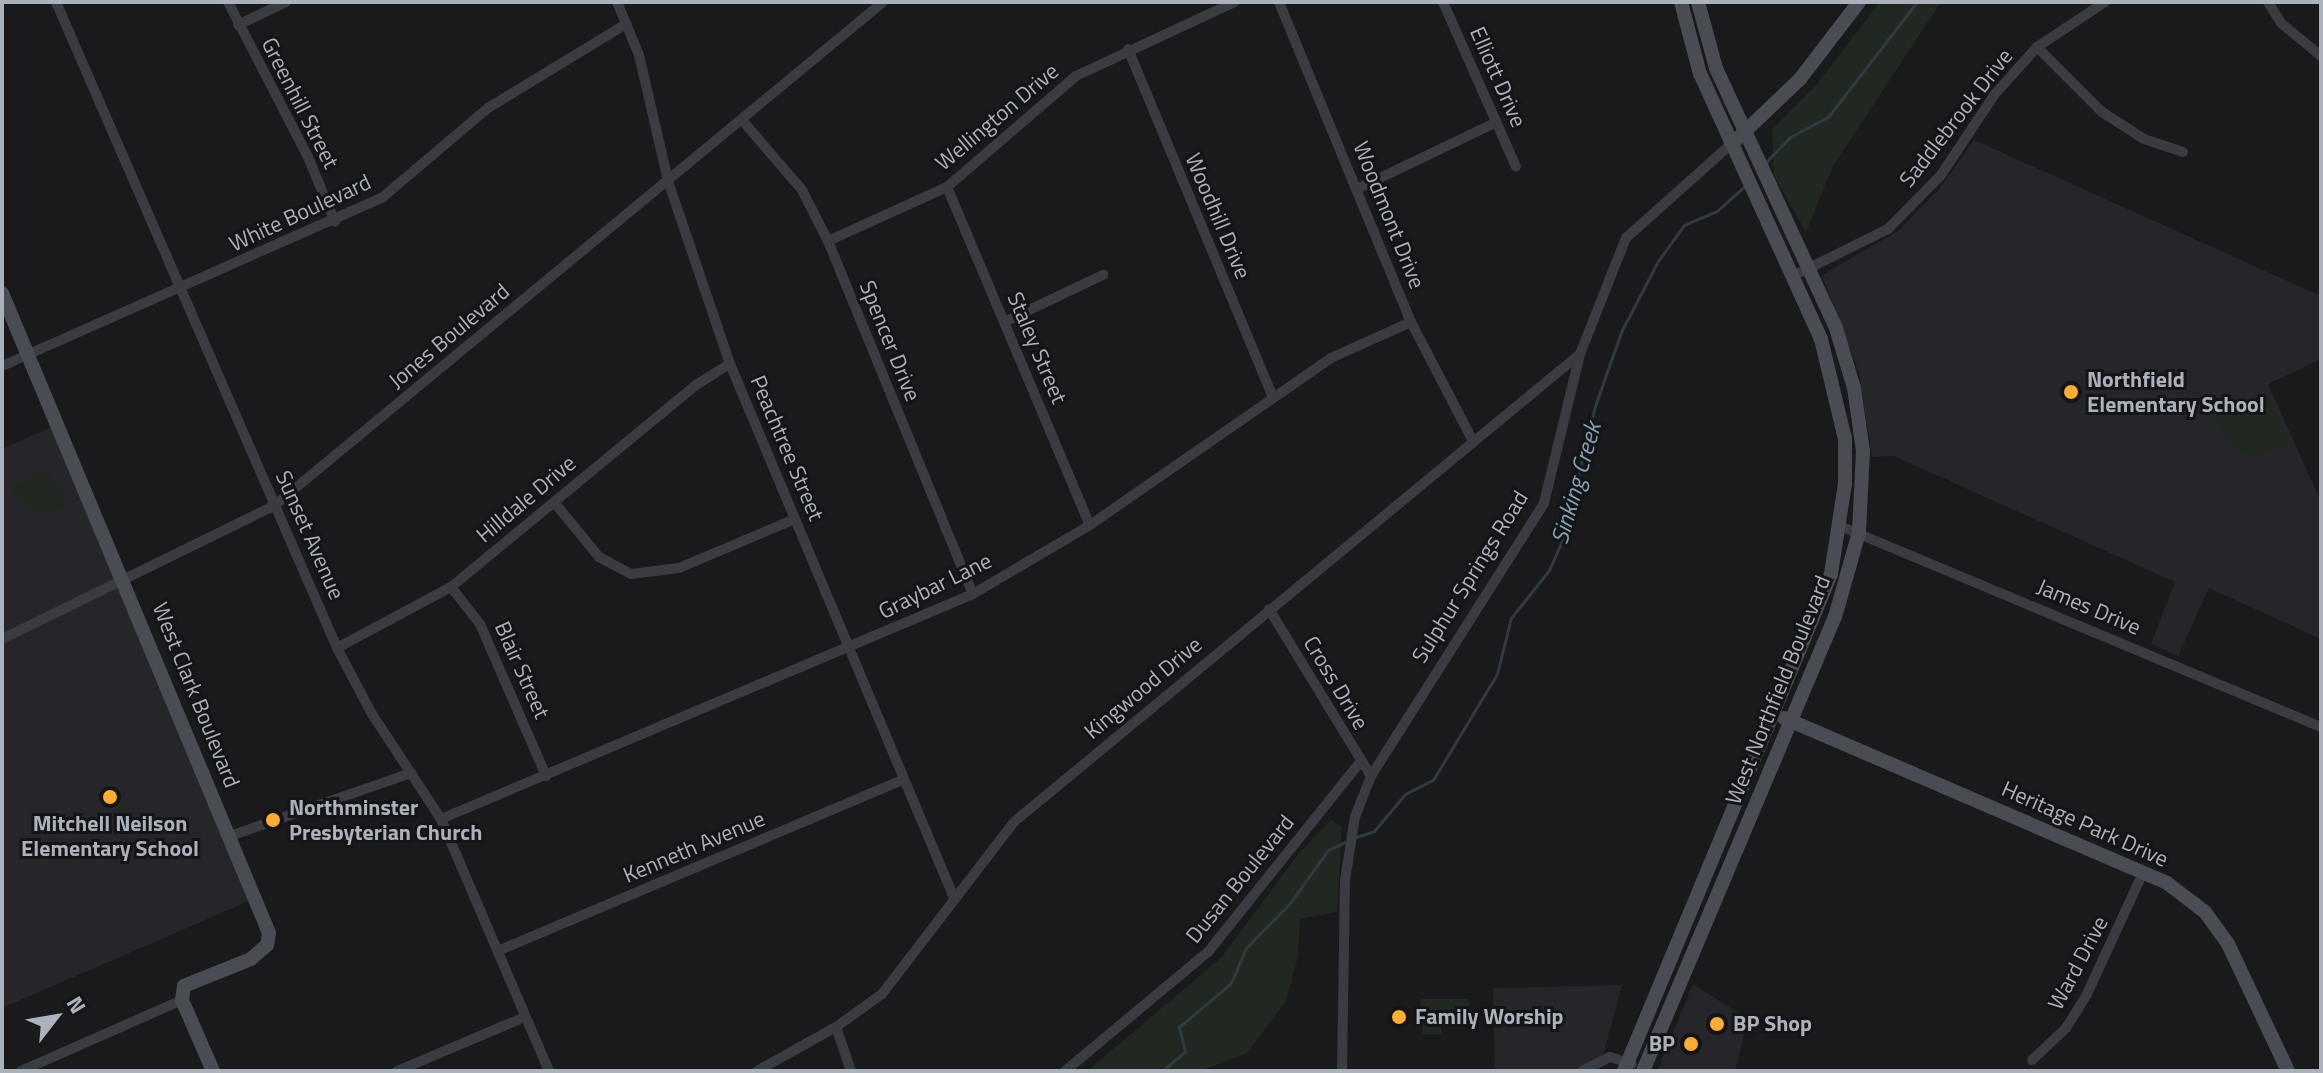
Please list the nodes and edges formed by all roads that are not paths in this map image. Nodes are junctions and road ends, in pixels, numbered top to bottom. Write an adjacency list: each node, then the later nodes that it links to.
1 (56, 2): 33 (street, Sunset Avenue)
2 (228, 2): 15 (street, Greenhill Street)
3 (286, 2): 15 (street)
4 (617, 2): 14 (street, Peachtree Street)
5 (883, 2): 19 (street, Jones Boulevard)
6 (1235, 2): 17 (street, Wellington Drive)
7 (1279, 2): 27 (street, Woodmont Drive)
8 (1443, 2): 20 (street, Elliott Drive)
9 (1681, 2): 22 (main road, West Northfield Boulevard)
10 (1698, 2): 21 (main road, West Northfield Boulevard)
11 (1859, 2): 21 (main road, Sulphur Springs Road)
12 (2105, 2): 16 (street, Saddlebrook Drive)
13 (2268, 2): 18 (street)
14 (626, 24): 25 (street, Peachtree Street); 28 (street, White Boulevard)
15 (238, 25): 28 (street, Greenhill Street)
16 (2037, 47): 23 (street); 30 (street, Saddlebrook Drive)
17 (1128, 49): 26 (street, Wellington Drive); 41 (street, Woodhill Drive)
18 (2321, 56)
19 (742, 120): 25 (street, Jones Boulevard); 29 (street, Spencer Drive)
20 (1497, 122): 24 (street, Elliott Drive); 27 (street)
21 (1743, 132): 22 (main road, Sulphur Springs Road); 30 (main road, West Northfield Boulevard)
22 (1731, 144): 32 (main road, West Northfield Boulevard); 37 (street, Sulphur Springs Road)
23 (2183, 152)
24 (1516, 167)
25 (668, 181): 39 (street, Peachtree Street); 44 (street, Jones Boulevard)
26 (947, 187): 29 (street, Wellington Drive); 35 (street, Staley Street)
27 (1357, 189): 36 (street, Woodmont Drive)
28 (335, 222): 33 (street, White Boulevard)
29 (828, 241): 51 (street, Spencer Drive)
30 (1808, 268): 32 (street, Saddlebrook Drive); 48 (main road, West Northfield Boulevard)
31 (1103, 275): 35 (street)
32 (1793, 276): 47 (main road, West Northfield Boulevard)
33 (180, 289): 38 (street, White Boulevard); 44 (street, Sunset Avenue)
34 (2, 293): 38 (main road, West Clark Boulevard)
35 (1004, 322): 46 (street, Staley Street)
36 (1411, 322): 41 (street, Graybar Lane); 42 (street, Woodmont Drive)
37 (1580, 354): 42 (street, Kingwood Drive); 62 (street, Sulphur Springs Road)
38 (28, 355): 40 (street, White Boulevard); 49 (main road, West Clark Boulevard)
39 (730, 364): 43 (street, Hilldale Drive); 45 (street, Peachtree Street)
40 (2, 366)
41 (1273, 397): 46 (street, Graybar Lane)
42 (1472, 439): 52 (street, Kingwood Drive)
43 (554, 502): 45 (street); 50 (street, Hilldale Drive)
44 (275, 505): 49 (street, Jones Boulevard); 54 (street, Sunset Avenue)
45 (795, 519): 55 (street, Peachtree Street)
46 (1090, 525): 51 (street, Graybar Lane)
47 (1840, 526): 48 (street, James Drive); 56 (main road, West Northfield Boulevard)
48 (1859, 532): 57 (main road, West Northfield Boulevard); 58 (street, James Drive)
49 (125, 581): 53 (street, Jones Boulevard); 67 (main road, West Clark Boulevard)
50 (451, 587): 54 (street, Hilldale Drive); 61 (street, Blair Street)
51 (973, 594): 55 (street, Graybar Lane)
52 (1269, 609): 59 (street, Cross Drive); 69 (street, Kingwood Drive)
53 (2, 639)
54 (337, 648): 60 (street, Sunset Avenue)
55 (852, 648): 61 (street, Graybar Lane); 63 (street, Peachtree Street)
56 (1776, 714): 57 (main road, Heritage Park Drive); 64 (main road, West Northfield Boulevard)
57 (1792, 721): 65 (main road, West Northfield Boulevard); 68 (main road, Heritage Park Drive)
58 (2321, 727)
59 (1360, 762): 62 (street, Cross Drive); 83 (street, Dusan Boulevard)
60 (411, 773): 66 (street, Sunset Avenue); 67 (street)
61 (546, 776): 66 (street, Graybar Lane)
62 (1371, 776): 84 (street, Sulphur Springs Road)
63 (903, 780): 69 (street, Peachtree Street); 70 (street, Kenneth Avenue)
64 (1740, 796): 65 (main road); 75 (main road, West Northfield Boulevard)
65 (1757, 802): 76 (main road, West Northfield Boulevard)
66 (441, 819): 70 (street, Sunset Avenue)
67 (230, 836): 71 (main road, West Clark Boulevard)
68 (2143, 873): 74 (street, Ward Drive); 86 (main road, Heritage Park Drive)
69 (954, 898): 73 (street, Kingwood Drive)
70 (500, 950): 72 (street, Sunset Avenue)
71 (182, 1000): 77 (street); 78 (main road)
72 (525, 1017): 79 (street); 80 (street, Sunset Avenue)
73 (836, 1027): 81 (street, Kingwood Drive); 82 (street)
74 (2032, 1060)
75 (1626, 1067): 76 (street); 85 (street)
76 (1645, 1070)
77 (21, 1071)
78 (213, 1071)
79 (397, 1071)
80 (549, 1071)
81 (757, 1071)
82 (851, 1071)
83 (1065, 1071)
84 (1342, 1071)
85 (1582, 1071)
86 (2288, 1071)

